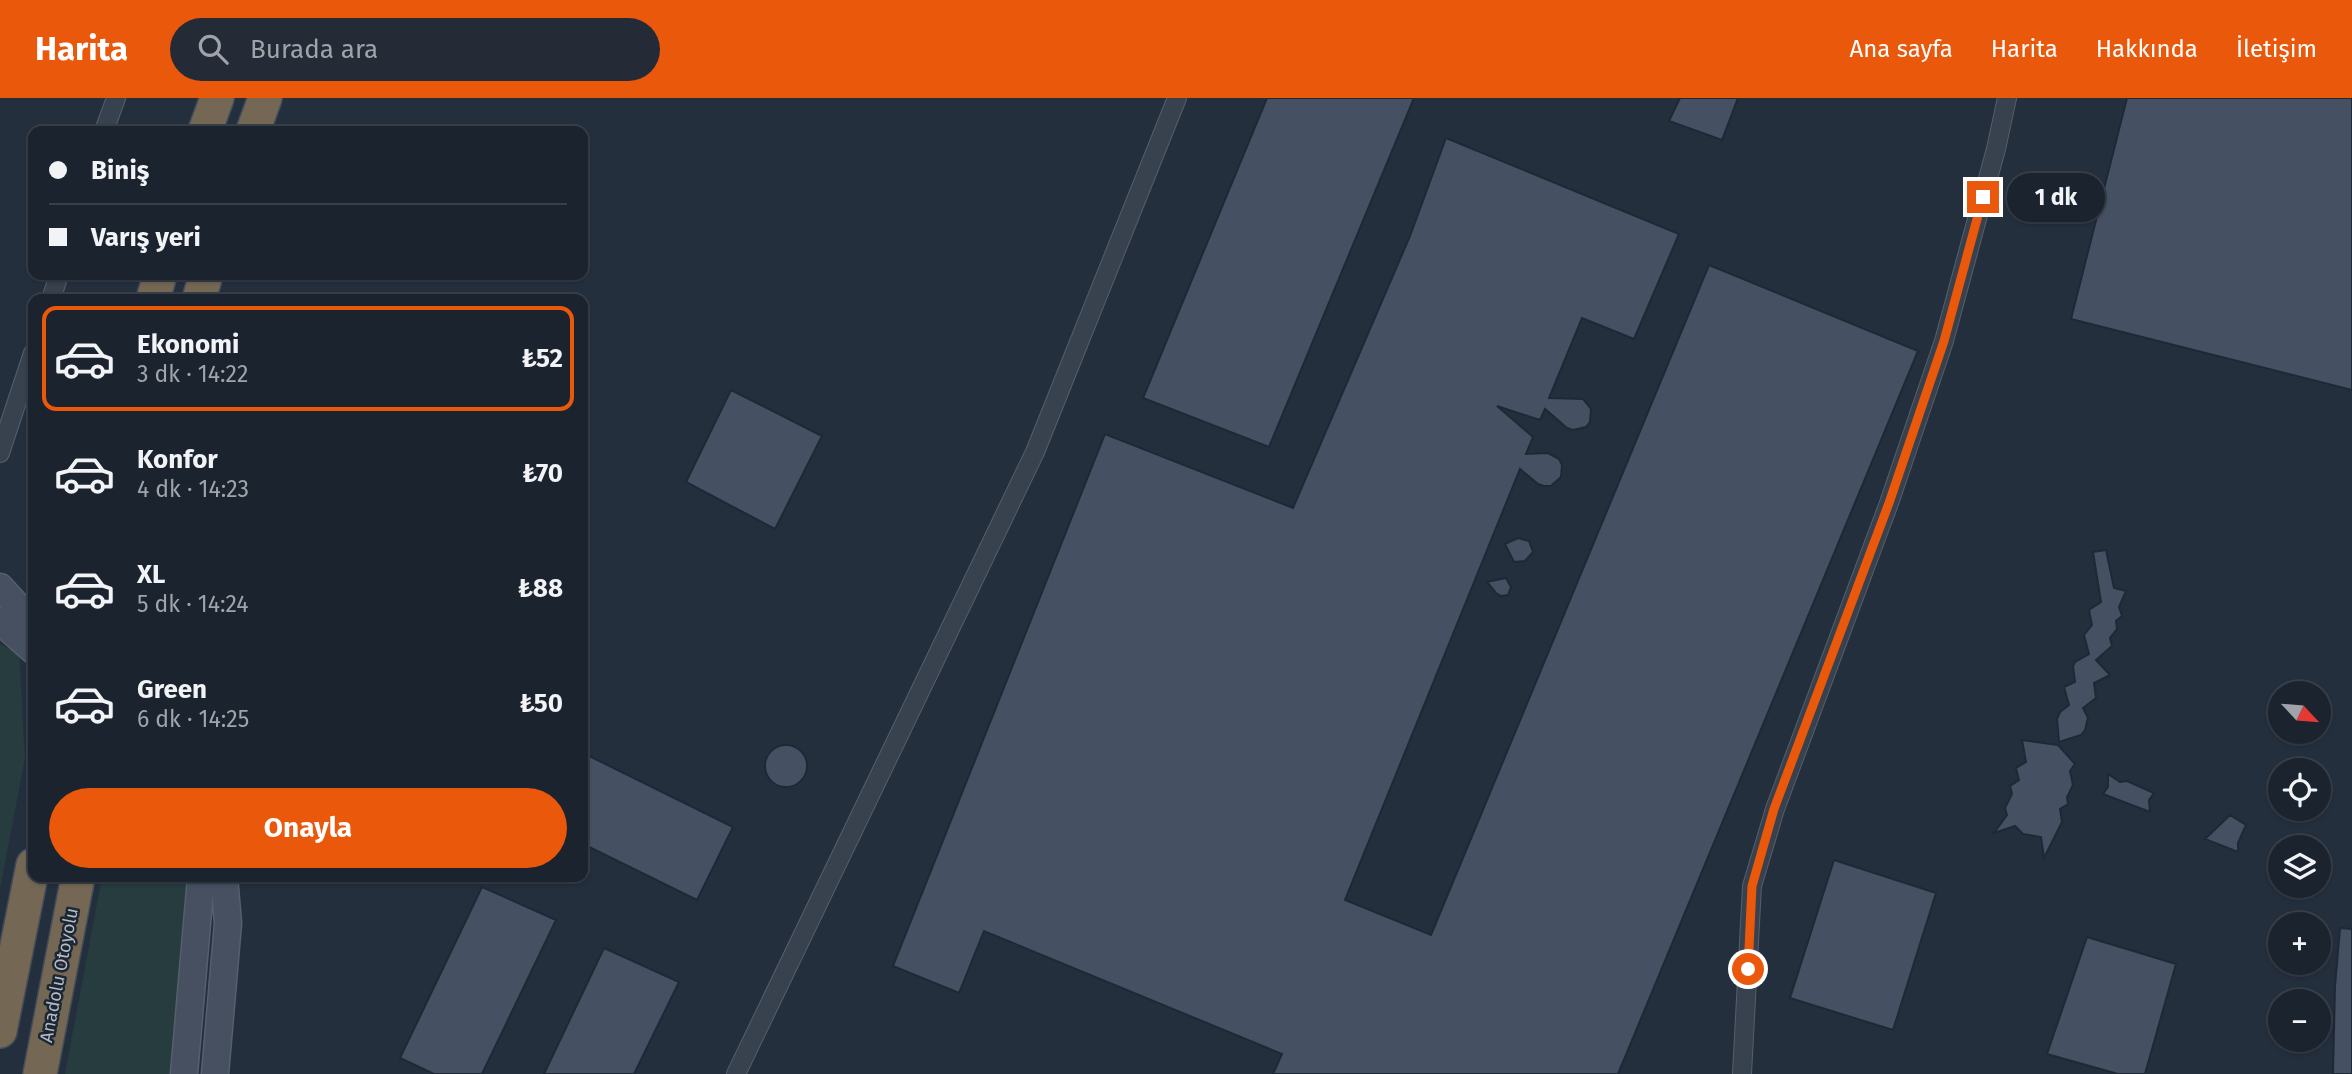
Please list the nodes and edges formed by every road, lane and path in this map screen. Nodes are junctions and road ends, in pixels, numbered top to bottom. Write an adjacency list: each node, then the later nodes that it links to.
1 (116, 98): 6 (street)
2 (217, 98): 7 (highway)
3 (265, 98): 8 (highway)
4 (1177, 98): 23 (street)
5 (2007, 98): 24 (street)
6 (106, 126)
7 (207, 126)
8 (255, 126)
9 (28, 368): 10 (street)
10 (0, 453)
11 (0, 587): 12 (main road)
12 (28, 618)
13 (0, 621): 14 (main road)
14 (28, 646)
15 (30, 882): 19 (highway)
16 (77, 882): 20 (highway, Anadolu Otoyolu)
17 (201, 882): 21 (main road)
18 (224, 882): 22 (main road)
19 (0, 1031)
20 (40, 1074)
21 (184, 1074)
22 (215, 1074)
23 (736, 1074)
24 (1742, 1074)

